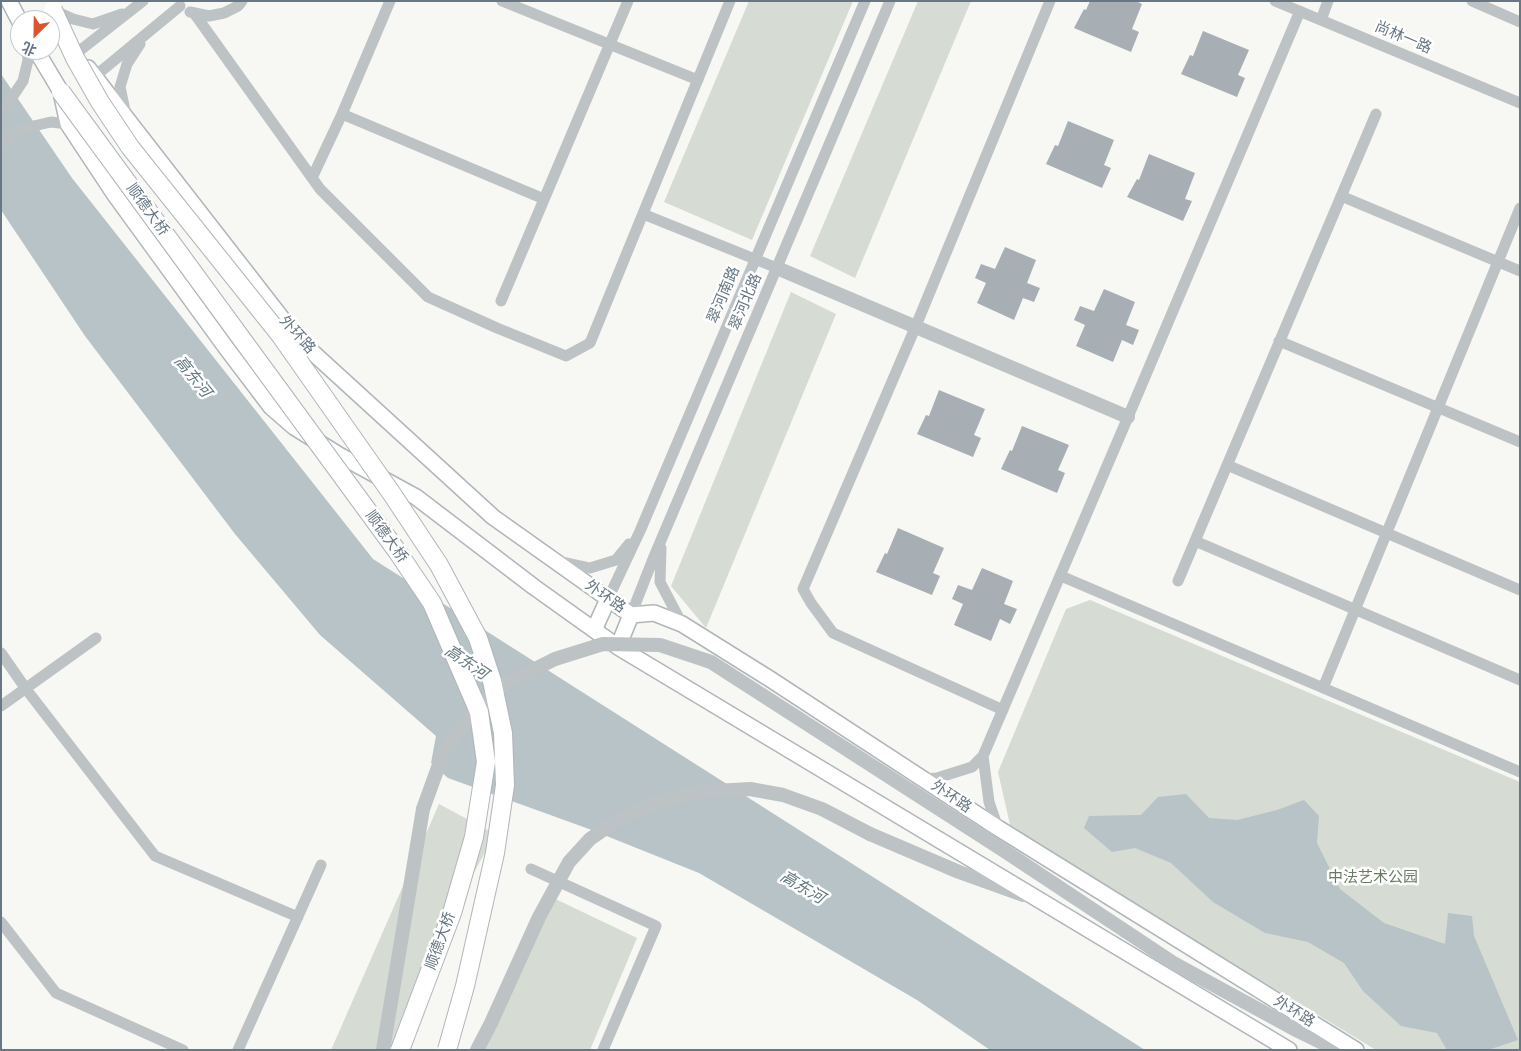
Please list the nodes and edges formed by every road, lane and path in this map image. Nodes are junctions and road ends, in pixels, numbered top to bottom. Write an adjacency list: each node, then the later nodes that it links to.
1 (143, 1): 15 (street)
2 (242, 1): 17 (street)
3 (390, 1): 30 (street)
4 (502, 1): 21 (street)
5 (628, 1): 21 (street)
6 (730, 1): 26 (street)
7 (865, 1): 40 (street, 翠河南路)
8 (890, 1): 42 (street, 翠河北路)
9 (1050, 1): 45 (street)
10 (1276, 1): 16 (street, 尚林一路)
11 (1328, 1): 18 (street)
12 (1472, 1): 19 (street)
13 (177, 4): 17 (street); 20 (street)
14 (50, 6): 15 (street); 22 (main road, 外环路); 85 (main road, bridge)
15 (129, 12): 22 (street)
16 (1300, 12): 18 (street, 尚林一路); 48 (street)
17 (194, 13): 35 (street)
18 (1321, 20): 28 (street, 尚林一路)
19 (1520, 22)
20 (147, 34): 25 (street); 32 (street)
21 (609, 45): 26 (street); 37 (street)
22 (78, 52): 25 (main road, 外环路)
23 (28, 60): 29 (street)
24 (42, 60): 27 (main road)
25 (94, 77): 32 (main road, 外环路)
26 (698, 80): 39 (street)
27 (61, 92): 33 (main road); 84 (main road, 顺德大桥, bridge)
28 (1520, 103)
29 (4, 107)
30 (342, 114): 35 (street); 37 (street)
31 (1376, 114): 36 (street)
32 (126, 120): 55 (main road, 外环路)
33 (68, 124): 34 (street); 63 (main road)
34 (1, 142)
35 (312, 178): 39 (street)
36 (1341, 196): 41 (street); 46 (street)
37 (544, 199): 44 (street)
38 (1520, 208): 41 (street)
39 (643, 214): 40 (street)
40 (755, 260): 42 (street); 51 (street, 翠河南路)
41 (1498, 261): 43 (street); 47 (street)
42 (777, 268): 45 (street); 53 (street, 翠河北路)
43 (1520, 271)
44 (501, 300)
45 (915, 328): 48 (street); 71 (street)
46 (1279, 341): 47 (street); 50 (street)
47 (1438, 408): 49 (street); 52 (street)
48 (1128, 417): 56 (street)
49 (1520, 442)
50 (1227, 465): 52 (street); 54 (street)
51 (640, 531): 55 (street); 59 (street, 翠河南路)
52 (1387, 533): 58 (street); 60 (street)
53 (661, 541): 61 (street, 翠河北路); 62 (street)
54 (1194, 541): 57 (street); 60 (street)
55 (552, 559): 59 (main road, 外环路)
56 (1060, 576): 69 (street); 71 (street)
57 (1178, 581)
58 (1520, 590)
59 (608, 599): 61 (main road, 外环路); 63 (main road)
60 (1355, 610): 67 (street); 69 (street)
61 (631, 615): 62 (main road, 外环路); 65 (main road)
62 (682, 624): 74 (main road, 外环路)
63 (594, 630): 65 (main road)
64 (96, 638): 68 (street)
65 (618, 647): 78 (main road)
66 (1, 653): 68 (street)
67 (1520, 680)
68 (26, 688): 70 (street); 79 (street)
69 (1323, 688): 73 (street)
70 (1, 706)
71 (1003, 710): 72 (street)
72 (983, 756): 74 (street); 75 (street)
73 (1520, 772)
74 (923, 779): 75 (main road, 外环路)
75 (998, 828): 90 (main road, 外环路)
76 (321, 865): 79 (street)
77 (531, 869): 87 (street)
78 (1040, 901): 86 (street, bridge); 88 (main road)
79 (298, 917): 82 (street)
80 (1, 922): 81 (street)
81 (183, 1050)
82 (238, 1050)
83 (383, 1050): 89 (street, bridge)
84 (400, 1050)
85 (447, 1050)
86 (477, 1050)
87 (603, 1050)
88 (1289, 1050)
89 (1337, 1050)
90 (1356, 1050)

